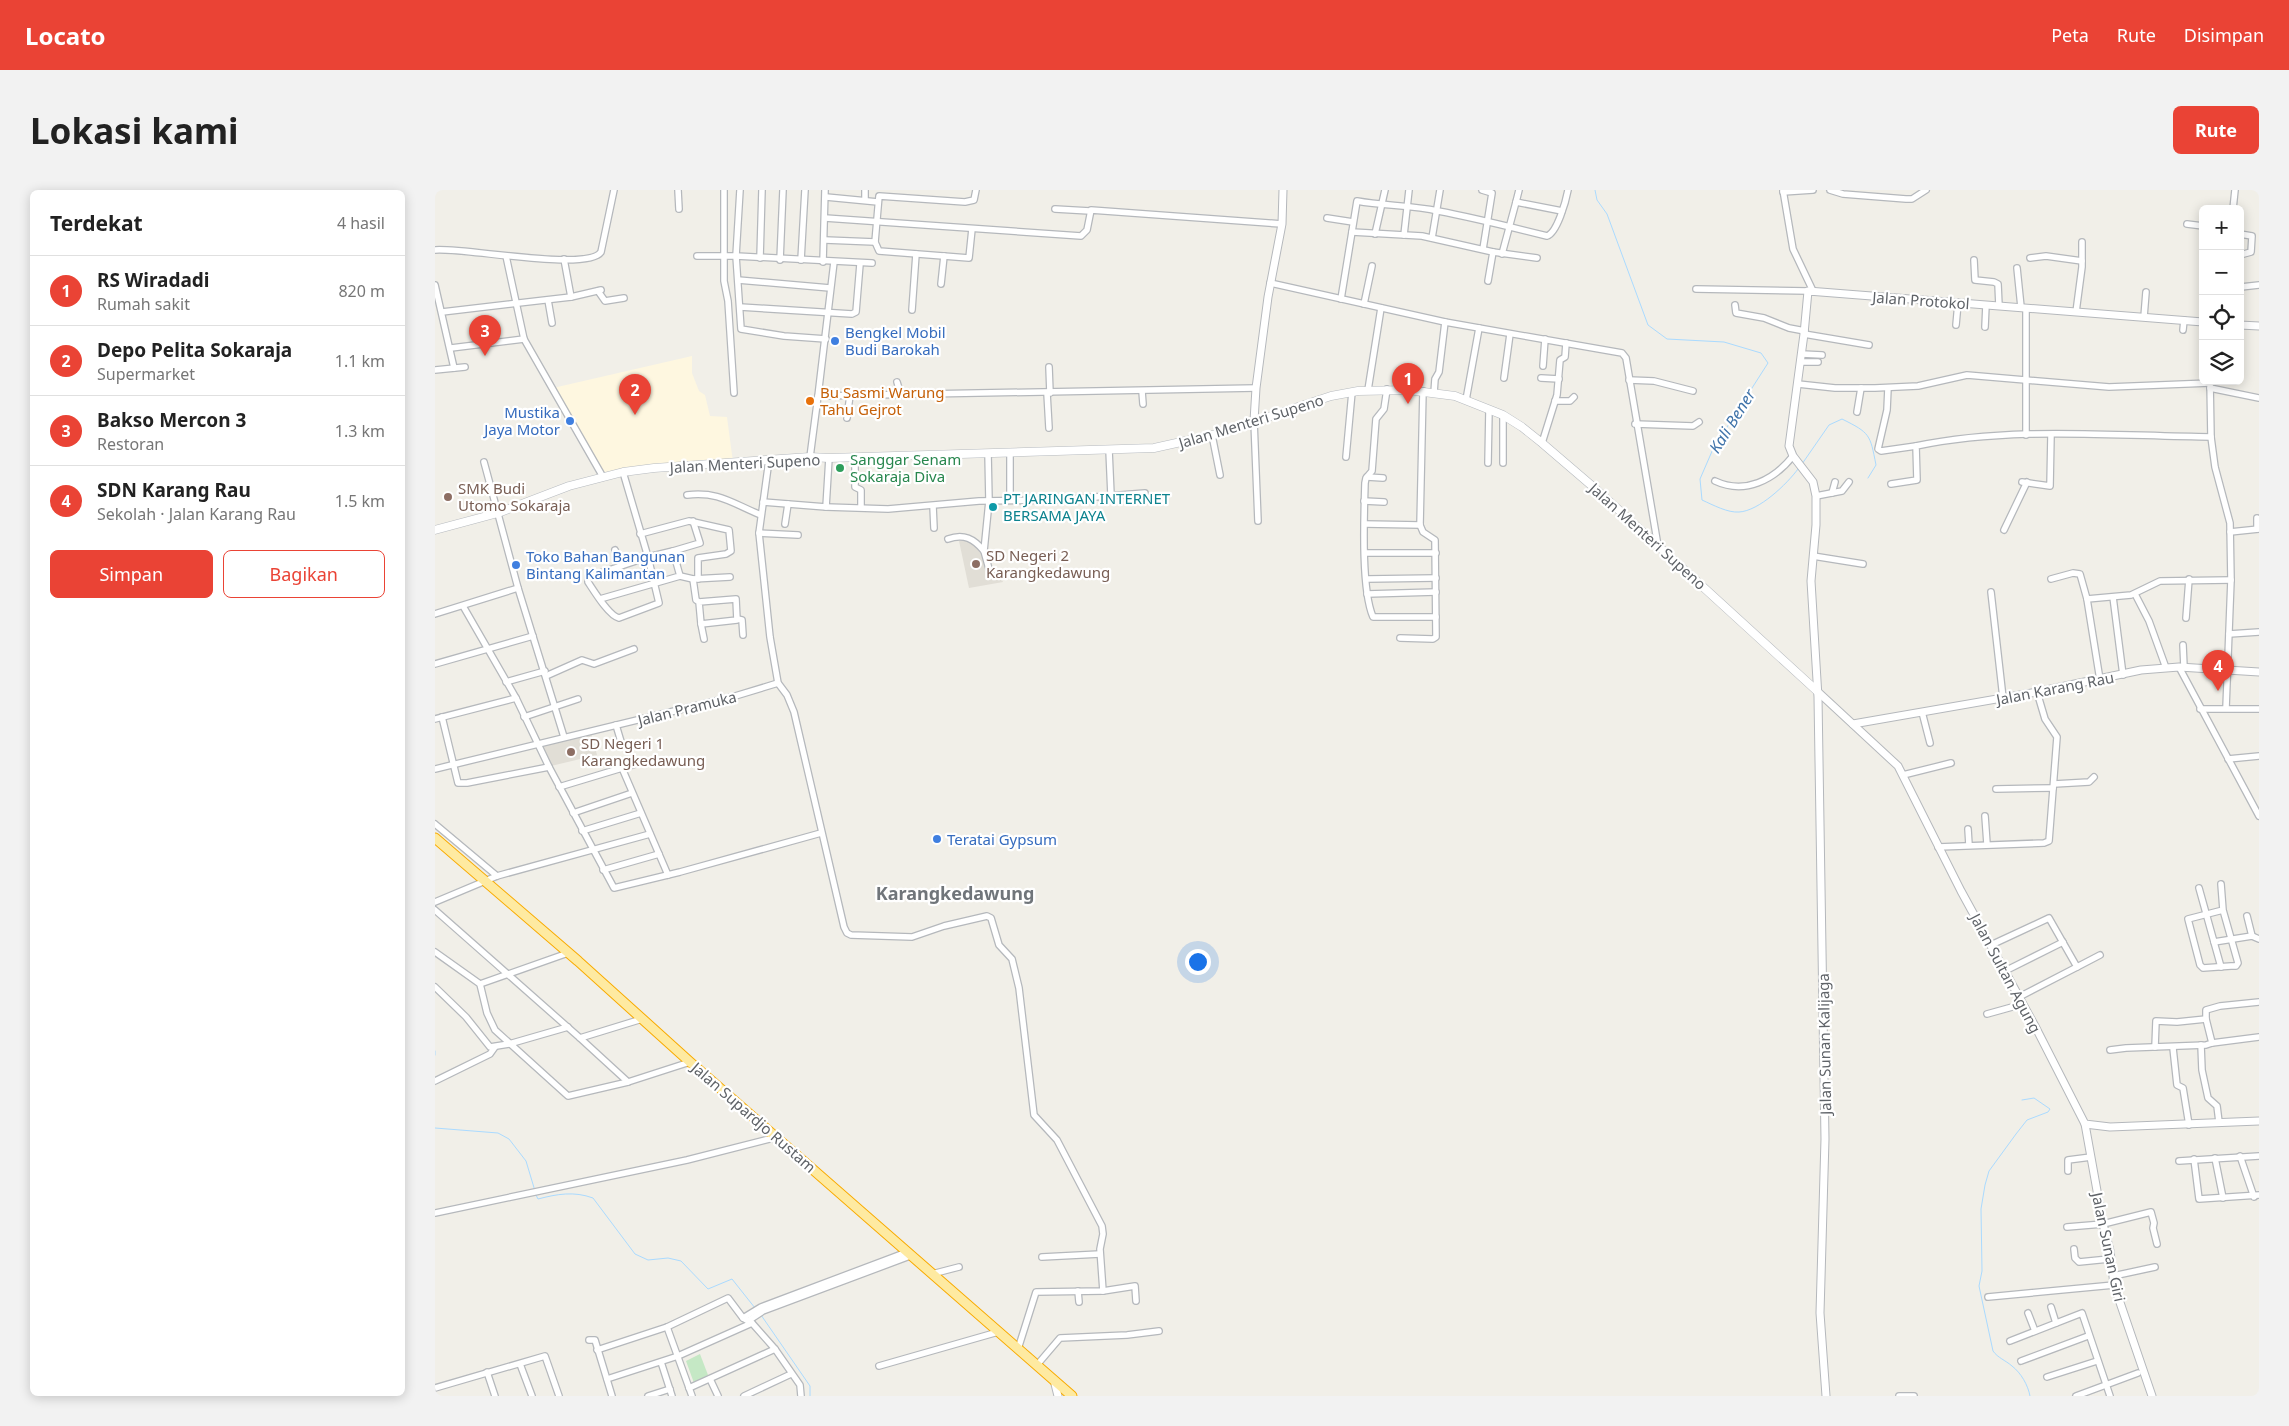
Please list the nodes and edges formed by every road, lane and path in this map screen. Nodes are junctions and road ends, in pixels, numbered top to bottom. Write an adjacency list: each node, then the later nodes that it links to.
1 (614, 190): 69 (street)
2 (678, 190): 32 (street)
3 (724, 190): 61 (street)
4 (741, 190): 64 (street)
5 (762, 190): 66 (street)
6 (783, 190): 70 (street)
7 (805, 190): 71 (street)
8 (865, 190): 25 (street)
9 (976, 190): 27 (street)
10 (1283, 190): 42 (street)
11 (1385, 190): 29 (street)
12 (1409, 190): 31 (street)
13 (1440, 190): 34 (street)
14 (1482, 190): 21 (street)
15 (1519, 190): 28 (street)
16 (1568, 190): 36 (street)
17 (1813, 190): 22 (street)
18 (1830, 190): 19 (street)
19 (1926, 190)
20 (2235, 190): 30 (street)
21 (1492, 191): 40 (street)
22 (1783, 191): 89 (street)
23 (825, 193): 25 (street); 37 (street)
24 (1358, 193): 26 (street)
25 (865, 200): 27 (street)
26 (1357, 201): 29 (street); 41 (street)
27 (878, 202): 39 (street)
28 (1516, 202): 36 (street); 44 (street)
29 (1382, 205): 31 (street); 48 (street)
30 (2233, 205)
31 (1407, 207): 34 (street); 49 (street)
32 (679, 209)
33 (1055, 209): 35 (street)
34 (1437, 210): 40 (street); 51 (street)
35 (1090, 211): 42 (street); 46 (street)
36 (1562, 211): 44 (street)
37 (825, 218): 39 (street); 52 (street)
38 (1327, 218): 41 (street)
39 (876, 221): 46 (street); 53 (street)
40 (1487, 221): 44 (street); 55 (street)
41 (1353, 222): 47 (street)
42 (1282, 224): 82 (street)
43 (2187, 224): 45 (street)
44 (1509, 226): 59 (street)
45 (2199, 226)
46 (972, 229): 65 (street)
47 (1352, 232): 48 (street); 93 (street)
48 (1375, 234): 49 (street)
49 (1404, 235): 51 (street)
50 (2244, 235): 60 (street)
51 (1432, 238): 55 (street)
52 (825, 240): 53 (street); 74 (street)
53 (875, 242): 58 (street)
54 (2082, 242): 73 (street)
55 (1483, 249): 57 (street)
56 (435, 250): 62 (street)
57 (1493, 252): 59 (street); 81 (street)
58 (916, 254): 65 (street); 104 (street)
59 (1502, 254): 67 (street)
60 (2244, 254)
61 (723, 255): 63 (street); 64 (street); 156 (street)
62 (506, 256): 69 (street); 96 (street)
63 (697, 256)
64 (736, 256): 66 (street); 80 (street)
65 (944, 256): 83 (street)
66 (760, 258): 70 (street)
67 (1537, 258)
68 (2030, 258): 73 (street)
69 (564, 259): 91 (street)
70 (780, 260): 71 (street)
71 (801, 260): 74 (street)
72 (1974, 260): 100 (street)
73 (2082, 261): 106 (street)
74 (823, 262): 75 (street)
75 (834, 262): 77 (street); 87 (street)
76 (872, 263): 77 (street)
77 (860, 264): 107 (street)
78 (1372, 266): 97 (street)
79 (2017, 268): 103 (street)
80 (738, 280): 87 (street); 101 (street)
81 (1488, 281)
82 (1270, 283): 93 (street); 148 (street)
83 (941, 284)
84 (435, 285): 105 (street)
85 (2259, 285): 86 (street)
86 (2244, 287)
87 (830, 288): 107 (street)
88 (1696, 289): 89 (street)
89 (1810, 291): 95 (street, Jalan Protokol); 119 (street)
90 (2146, 292): 108 (street)
91 (571, 296): 92 (street); 94 (street)
92 (624, 298)
93 (1341, 299): 97 (street)
94 (548, 300): 96 (street); 112 (street)
95 (1958, 303): 99 (street, Jalan Protokol); 113 (street)
96 (517, 304): 105 (street); 122 (street)
97 (1364, 304): 102 (street)
98 (1735, 305): 119 (street)
99 (1986, 305): 100 (street, Jalan Protokol); 116 (street)
100 (1999, 306): 103 (street, Jalan Protokol)
101 (740, 307): 107 (street); 121 (street)
102 (1381, 308): 110 (street); 152 (street)
103 (2023, 308): 106 (street, Jalan Protokol); 142 (street)
104 (912, 310)
105 (441, 312): 127 (street)
106 (2076, 312): 108 (street, Jalan Protokol)
107 (828, 313): 123 (street)
108 (2144, 317): 109 (street, Jalan Protokol)
109 (2184, 320): 111 (street, Jalan Protokol); 118 (street)
110 (1445, 322): 117 (street); 159 (street)
111 (2199, 322)
112 (552, 323)
113 (1956, 325)
114 (2244, 325): 115 (street)
115 (2259, 326)
116 (1985, 327)
117 (1479, 328): 120 (street); 165 (street)
118 (2183, 330)
119 (1805, 332): 126 (street); 129 (street)
120 (1510, 334): 124 (street); 138 (street)
121 (813, 338): 123 (street); 128 (street)
122 (524, 339): 127 (street); 196 (street)
123 (826, 339): 128 (street)
124 (1545, 339): 125 (street); 133 (street)
125 (1566, 343): 140 (street); 141 (street)
126 (1869, 345)
127 (451, 348): 135 (street)
128 (822, 349): 162 (street)
129 (1802, 354): 130 (street); 131 (street)
130 (1822, 355)
131 (1801, 362): 132 (street); 144 (street)
132 (1818, 362)
133 (1543, 366)
134 (1049, 367): 158 (street)
135 (454, 368): 136 (street); 137 (street)
136 (465, 368)
137 (435, 370)
138 (1504, 378)
139 (1541, 378): 140 (street)
140 (1559, 378): 166 (street)
141 (1629, 380): 155 (street); 174 (street)
142 (2027, 381): 145 (street); 150 (street); 177 (street)
143 (897, 382): 161 (street)
144 (1798, 384): 149 (street); 188 (street)
145 (2199, 384)
146 (2210, 385): 179 (street)
147 (2214, 385): 164 (street)
148 (1256, 388): 153 (street); 172 (street)
149 (1861, 388): 150 (street); 169 (street)
150 (1889, 388): 181 (street)
151 (1387, 389): 152 (main road, Jalan Menteri Supeno); 154 (main road, Jalan Menteri Supeno); 197 (street)
152 (1368, 390): 157 (main road, Jalan Menteri Supeno)
153 (1142, 391): 158 (street); 167 (street)
154 (1423, 391): 159 (main road, Jalan Menteri Supeno); 224 (street)
155 (1693, 391)
156 (734, 392)
157 (1352, 392): 172 (main road, Jalan Menteri Supeno); 187 (street)
158 (1049, 393): 161 (street); 175 (street)
159 (1434, 393): 165 (main road, Jalan Menteri Supeno)
160 (850, 395): 161 (street); 162 (street); 171 (street)
161 (901, 395)
162 (818, 396): 185 (street)
163 (1574, 397): 166 (street)
164 (2259, 398)
165 (1466, 400): 168 (main road, Jalan Menteri Supeno)
166 (1555, 401): 180 (street)
167 (1143, 404)
168 (1489, 410): 170 (main road, Jalan Menteri Supeno); 192 (street)
169 (1857, 412)
170 (1503, 416): 180 (main road, Jalan Menteri Supeno); 193 (street)
171 (847, 418)
172 (1254, 422): 176 (main road, Jalan Menteri Supeno); 221 (street)
173 (1699, 422): 174 (street)
174 (1635, 424): 234 (street)
175 (1049, 428)
176 (1212, 435): 182 (main road, Jalan Menteri Supeno); 195 (street)
177 (2025, 435): 178 (street); 181 (street)
178 (2051, 435): 179 (street); 228 (street)
179 (2211, 437): 229 (street)
180 (1541, 443): 234 (main road, Jalan Menteri Supeno)
181 (1916, 446): 202 (street)
182 (1109, 450): 183 (main road, Jalan Menteri Supeno); 206 (street)
183 (1010, 453): 184 (main road, Jalan Menteri Supeno); 208 (street)
184 (988, 454): 186 (main road, Jalan Menteri Supeno); 209 (street)
185 (810, 457): 189 (main road, Jalan Menteri Supeno); 190 (main road, Jalan Menteri Supeno)
186 (855, 457): 189 (main road, Jalan Menteri Supeno); 216 (street)
187 (1346, 457)
188 (1794, 457): 199 (street); 207 (street)
189 (829, 458): 215 (street)
190 (769, 460): 194 (main road, Jalan Menteri Supeno); 211 (street)
191 (485, 462): 217 (street)
192 (1488, 463)
193 (1503, 463)
194 (623, 472): 196 (main road, Jalan Menteri Supeno); 231 (street)
195 (1220, 475)
196 (603, 477): 217 (main road, Jalan Menteri Supeno)
197 (1367, 477): 198 (street); 210 (street)
198 (1383, 478)
199 (1715, 481)
200 (1835, 482): 204 (street)
201 (1849, 482): 204 (street)
202 (1891, 484)
203 (1145, 492): 206 (street)
204 (1832, 493): 207 (street)
205 (687, 495): 218 (street)
206 (1111, 495): 208 (street)
207 (1816, 496): 240 (street, Jalan Sunan Kalijaga)
208 (1010, 500): 209 (street)
209 (989, 501): 214 (street); 237 (street)
210 (1364, 501): 212 (street); 223 (street)
211 (763, 502): 213 (street); 218 (street)
212 (1384, 502)
213 (788, 504): 215 (street); 222 (street)
214 (933, 506): 216 (street); 225 (street)
215 (826, 507): 216 (street)
216 (861, 507)
217 (498, 513): 227 (main road, Jalan Menteri Supeno); 254 (street)
218 (761, 515): 230 (street)
219 (2257, 518): 226 (street)
220 (693, 520): 231 (street); 236 (street); 248 (street)
221 (1258, 521)
222 (785, 524)
223 (1365, 524): 224 (street); 238 (street)
224 (1420, 525): 239 (street)
225 (934, 528)
226 (2258, 529): 229 (street)
227 (435, 530)
228 (2004, 530)
229 (2230, 532): 252 (street)
230 (759, 533): 232 (street); 287 (street)
231 (641, 534): 241 (street)
232 (798, 534)
233 (948, 539): 237 (street)
234 (1658, 546): 288 (main road, Jalan Menteri Supeno)
235 (615, 550): 243 (street)
236 (673, 551): 241 (street); 245 (street)
237 (984, 551): 244 (street)
238 (1365, 553): 239 (street); 249 (street)
239 (1436, 553): 247 (street)
240 (1813, 556): 242 (street); 288 (street, Jalan Sunan Kalijaga)
241 (648, 557): 243 (street); 253 (street)
242 (1863, 564)
243 (621, 566): 260 (street)
244 (989, 569)
245 (679, 576): 248 (street); 253 (street)
246 (730, 577): 248 (street)
247 (1436, 578): 249 (street); 255 (street)
248 (695, 579): 262 (street)
249 (1367, 579): 257 (street)
250 (2051, 579): 261 (street)
251 (2189, 579): 252 (street); 258 (street); 266 (street)
252 (2231, 580): 271 (street)
253 (656, 583): 260 (street); 260 (street)
254 (518, 588): 263 (street); 272 (street)
255 (1436, 592): 257 (street); 265 (street)
256 (1991, 592): 291 (street)
257 (1367, 594): 265 (street)
258 (2135, 594): 259 (street); 280 (street)
259 (2113, 597): 261 (street); 284 (street)
260 (600, 598)
261 (2087, 599): 285 (street)
262 (699, 602): 267 (street); 268 (street)
263 (463, 606): 264 (street); 276 (street)
264 (435, 614)
265 (1436, 617): 273 (street)
266 (2186, 618)
267 (737, 619): 268 (street); 270 (street)
268 (701, 624): 274 (street)
269 (2259, 632): 271 (street)
270 (743, 634)
271 (2229, 634): 281 (street)
272 (533, 636): 276 (street); 283 (street)
273 (1400, 638)
274 (704, 639)
275 (2183, 645): 279 (street)
276 (487, 649): 278 (street); 286 (street)
277 (634, 649): 283 (street)
278 (435, 664)
279 (2182, 667): 280 (street, Jalan Karang Rau); 281 (street, Jalan Karang Rau); 295 (street)
280 (2165, 668): 284 (street, Jalan Karang Rau)
281 (2229, 670): 282 (street, Jalan Karang Rau); 294 (street)
282 (2259, 672)
283 (545, 674): 286 (street); 293 (street)
284 (2123, 675): 285 (street, Jalan Karang Rau)
285 (2100, 680): 289 (street, Jalan Karang Rau)
286 (506, 682): 290 (street)
287 (778, 683): 301 (street, Jalan Pramuka); 327 (street)
288 (1817, 691): 300 (street, Jalan Sultan Agung); 456 (street, Jalan Sunan Kalijaga)
289 (2037, 692): 291 (street, Jalan Karang Rau); 316 (street)
290 (516, 698): 298 (street); 299 (street)
291 (2003, 698): 297 (street, Jalan Karang Rau)
292 (578, 700): 293 (street)
293 (554, 706): 298 (street); 302 (street)
294 (2226, 708): 295 (street); 296 (street)
295 (2200, 709): 307 (street)
296 (2259, 710)
297 (1922, 712): 300 (street, Jalan Karang Rau); 303 (street)
298 (524, 717): 304 (street)
299 (438, 718): 309 (street)
300 (1853, 724): 314 (street, Jalan Sultan Agung)
301 (616, 725): 302 (street, Jalan Pramuka); 305 (street)
302 (564, 737): 304 (street, Jalan Pramuka)
303 (1930, 743)
304 (537, 744): 309 (street, Jalan Pramuka); 311 (street)
305 (622, 745)
306 (2259, 756): 307 (street)
307 (2228, 759): 323 (street)
308 (1951, 763): 314 (street)
309 (454, 764): 311 (street); 313 (street, Jalan Pramuka)
310 (633, 765): 312 (street)
311 (549, 767): 317 (street)
312 (622, 768): 317 (street); 319 (street)
313 (435, 769)
314 (1903, 775): 332 (street, Jalan Sultan Agung)
315 (2095, 777): 316 (street)
316 (2054, 786): 318 (street); 330 (street)
317 (559, 787): 320 (street)
318 (1996, 789)
319 (632, 793): 320 (street); 321 (street)
320 (573, 813): 326 (street)
321 (641, 813): 326 (street); 328 (street)
322 (1985, 816): 330 (street)
323 (2259, 816)
324 (435, 824): 337 (street)
325 (1968, 829): 331 (street)
326 (582, 830): 333 (street)
327 (821, 833): 336 (street); 399 (street)
328 (650, 834): 333 (street); 334 (street)
329 (435, 838): 338 (highway, Jalan Supardjo Rustam)
330 (1987, 844): 331 (street)
331 (1969, 845): 332 (street)
332 (1938, 847): 351 (street, Jalan Sultan Agung)
333 (593, 850): 335 (street); 337 (street)
334 (659, 854): 335 (street); 336 (street)
335 (603, 870): 336 (street)
336 (669, 875)
337 (497, 876): 338 (street)
338 (486, 882): 341 (street); 353 (highway, Jalan Supardjo Rustam)
339 (2221, 884): 343 (street)
340 (2199, 888): 344 (street)
341 (435, 902)
342 (435, 910): 358 (street)
343 (2223, 910): 344 (street); 347 (street)
344 (2205, 914): 350 (street); 356 (street)
345 (2247, 916): 346 (street)
346 (2252, 936): 347 (street); 348 (street)
347 (2232, 939): 350 (street); 356 (street)
348 (2259, 939)
349 (2063, 942): 351 (street); 355 (street); 357 (street)
350 (2214, 942): 356 (street)
351 (1991, 946): 357 (street, Jalan Sultan Agung)
352 (435, 952): 359 (street)
353 (568, 953): 358 (street); 364 (highway, Jalan Supardjo Rustam)
354 (2100, 955): 355 (street)
355 (2077, 967): 361 (street)
356 (2221, 967)
357 (2005, 971): 361 (street, Jalan Sultan Agung)
358 (508, 976): 359 (street); 366 (street)
359 (480, 984): 370 (street)
360 (435, 987): 372 (street)
361 (2021, 1001): 363 (street); 381 (street, Jalan Sultan Agung)
362 (2259, 1002): 365 (street)
363 (1987, 1014)
364 (642, 1019): 368 (street); 376 (highway, Jalan Supardjo Rustam)
365 (2206, 1019): 369 (street); 373 (street)
366 (567, 1027): 368 (street); 370 (street)
367 (2259, 1037): 369 (street)
368 (580, 1038): 378 (street)
369 (2212, 1043): 371 (street)
370 (509, 1044): 372 (street); 378 (street)
371 (2201, 1045): 374 (street); 380 (street)
372 (495, 1046): 377 (street)
373 (2155, 1047): 374 (street); 375 (street)
374 (2173, 1048): 382 (street)
375 (2110, 1050)
376 (690, 1062): 378 (street); 383 (highway, Jalan Supardjo Rustam)
377 (435, 1081)
378 (628, 1082)
379 (2259, 1121): 380 (street)
380 (2219, 1122): 382 (street)
381 (2085, 1124): 382 (street); 386 (street, Jalan Sunan Giri)
382 (2189, 1125)
383 (777, 1137): 393 (street); 398 (highway, Jalan Supardjo Rustam)
384 (2240, 1156): 385 (street); 387 (street); 391 (street)
385 (2259, 1156)
386 (2091, 1157): 390 (street); 394 (street, Jalan Sunan Giri)
387 (2215, 1158): 388 (street); 392 (street)
388 (2194, 1159): 389 (street); 392 (street)
389 (2179, 1161)
390 (2069, 1171)
391 (2256, 1196): 392 (street)
392 (2223, 1198)
393 (435, 1213)
394 (2103, 1224): 395 (street); 396 (street); 401 (street, Jalan Sunan Giri)
395 (2067, 1226)
396 (2157, 1244)
397 (2074, 1249): 401 (street)
398 (909, 1254): 404 (highway, Jalan Supardjo Rustam); 414 (street)
399 (1100, 1254): 400 (street); 408 (street)
400 (1042, 1257)
401 (2109, 1259): 405 (street, Jalan Sunan Giri)
402 (959, 1267): 404 (street)
403 (2155, 1267): 405 (street)
404 (931, 1274): 419 (highway, Jalan Supardjo Rustam)
405 (2113, 1276): 406 (street, Jalan Sunan Giri)
406 (2114, 1285): 409 (street); 461 (street, Jalan Sunan Giri)
407 (1078, 1291): 408 (street); 411 (street); 424 (street)
408 (1103, 1291): 410 (street)
409 (1988, 1296)
410 (1136, 1301)
411 (1079, 1302)
412 (2051, 1307): 415 (street)
413 (2028, 1313): 418 (street)
414 (748, 1321): 416 (street); 423 (street); 426 (street)
415 (2056, 1323): 418 (street); 420 (street)
416 (667, 1327): 425 (street); 426 (street)
417 (1159, 1331): 431 (street)
418 (2035, 1331): 422 (street)
419 (998, 1332): 424 (highway, Jalan Supardjo Rustam); 432 (street)
420 (2089, 1336): 427 (street); 428 (street)
421 (589, 1340): 425 (street)
422 (2010, 1341)
423 (775, 1349): 434 (street); 438 (street)
424 (1018, 1349): 431 (highway, Jalan Supardjo Rustam)
425 (597, 1350): 437 (street)
426 (678, 1356): 429 (street); 442 (street)
427 (2021, 1361)
428 (2097, 1361): 436 (street); 440 (street)
429 (661, 1362): 437 (street); 443 (street)
430 (520, 1364): 433 (street); 445 (street); 446 (street)
431 (1037, 1365): 439 (highway, Jalan Supardjo Rustam)
432 (879, 1366)
433 (487, 1372): 441 (street); 444 (street)
434 (791, 1374): 452 (street); 453 (street)
435 (2138, 1374): 440 (street)
436 (2047, 1377)
437 (607, 1379): 447 (street)
438 (709, 1379): 442 (street); 451 (street)
439 (1054, 1380): 454 (street); 455 (highway, Jalan Supardjo Rustam)
440 (2106, 1386): 459 (street); 460 (street)
441 (435, 1388)
442 (689, 1388): 450 (street)
443 (670, 1389): 448 (street); 449 (street)
444 (495, 1396)
445 (533, 1396)
446 (559, 1396)
447 (612, 1396)
448 (648, 1396)
449 (672, 1396)
450 (692, 1396)
451 (717, 1396)
452 (744, 1396)
453 (801, 1396)
454 (1058, 1396)
455 (1072, 1396)
456 (1825, 1396)
457 (1899, 1396): 458 (street)
458 (1914, 1396)
459 (2076, 1396)
460 (2109, 1396)
461 (2152, 1396)

